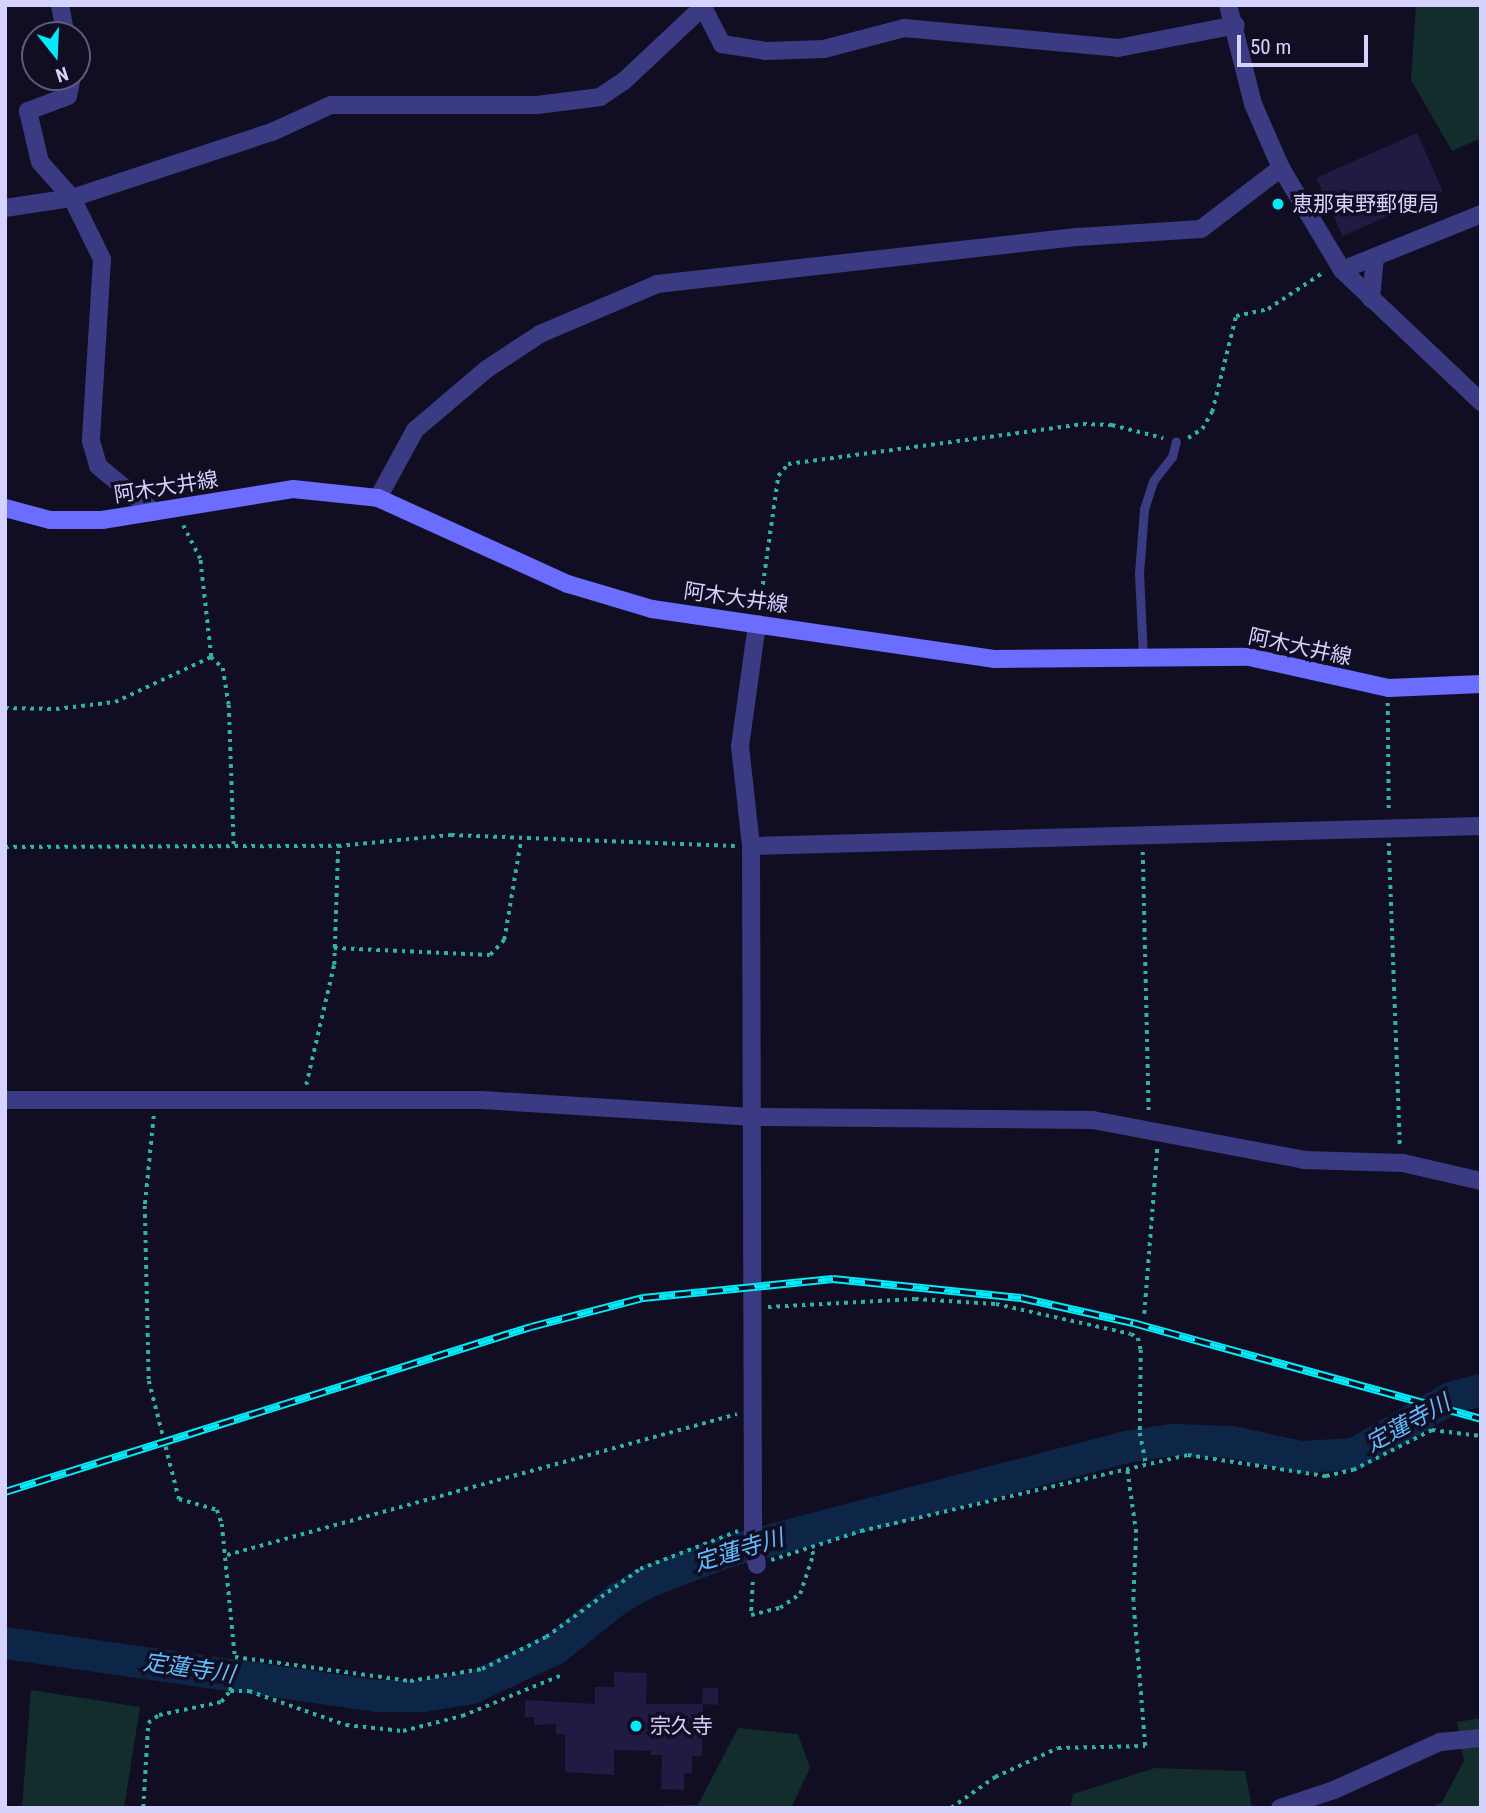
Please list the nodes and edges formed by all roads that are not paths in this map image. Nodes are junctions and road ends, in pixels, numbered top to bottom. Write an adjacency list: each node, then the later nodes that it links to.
1 (1228, 5): 3 (street)
2 (704, 6): 3 (street); 6 (street)
3 (1236, 25): 5 (street)
4 (69, 91): 6 (street)
5 (1280, 168): 10 (street); 14 (street)
6 (72, 198): 7 (street); 16 (street)
7 (5, 208)
8 (1481, 214): 9 (street)
9 (1376, 257): 10 (street); 11 (street)
10 (1340, 266): 11 (street)
11 (1371, 299): 12 (street)
12 (1481, 402)
13 (1176, 441): 18 (lane)
14 (378, 498): 16 (main road, 阿木大井線); 17 (main road, 阿木大井線)
15 (5, 508): 16 (main road, 阿木大井線)
16 (155, 512)
17 (757, 624): 18 (main road, 阿木大井線); 21 (street)
18 (1143, 657): 19 (main road, 阿木大井線)
19 (1481, 684)
20 (1481, 825): 21 (street)
21 (751, 846): 23 (street)
22 (5, 1100): 23 (street)
23 (754, 1117): 24 (street); 25 (street)
24 (1481, 1181)
25 (757, 1565)
26 (1481, 1738): 27 (street)
27 (1280, 1808)

